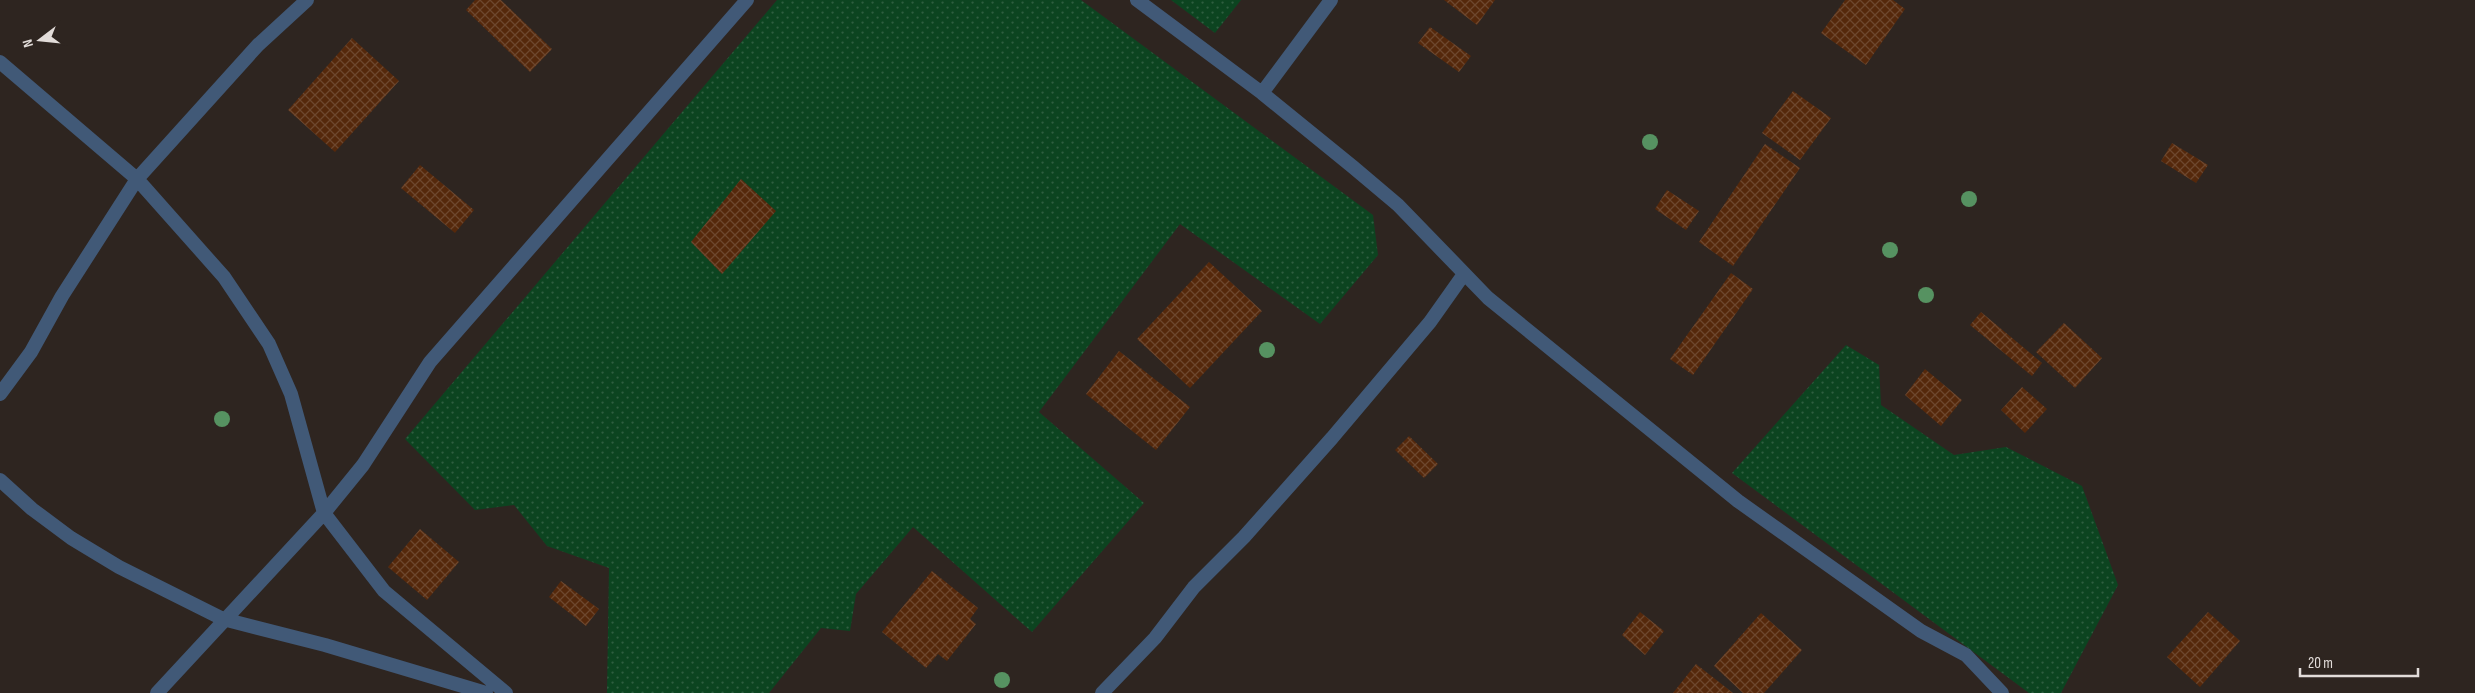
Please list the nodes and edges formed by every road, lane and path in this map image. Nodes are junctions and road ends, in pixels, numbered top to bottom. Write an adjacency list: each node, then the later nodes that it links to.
1 (307, 0): 7 (street)
2 (747, 0): 11 (street)
3 (1137, 0): 6 (street)
4 (1331, 0): 6 (street)
5 (0, 62): 7 (street)
6 (1262, 92): 8 (street)
7 (137, 179): 9 (street); 11 (street)
8 (1464, 274): 16 (street); 17 (street)
9 (0, 394)
10 (0, 480): 12 (street)
11 (324, 514): 12 (street); 15 (street)
12 (224, 619): 13 (street); 14 (street)
13 (157, 693)
14 (486, 693)
15 (506, 693)
16 (1102, 693)
17 (2002, 693)

